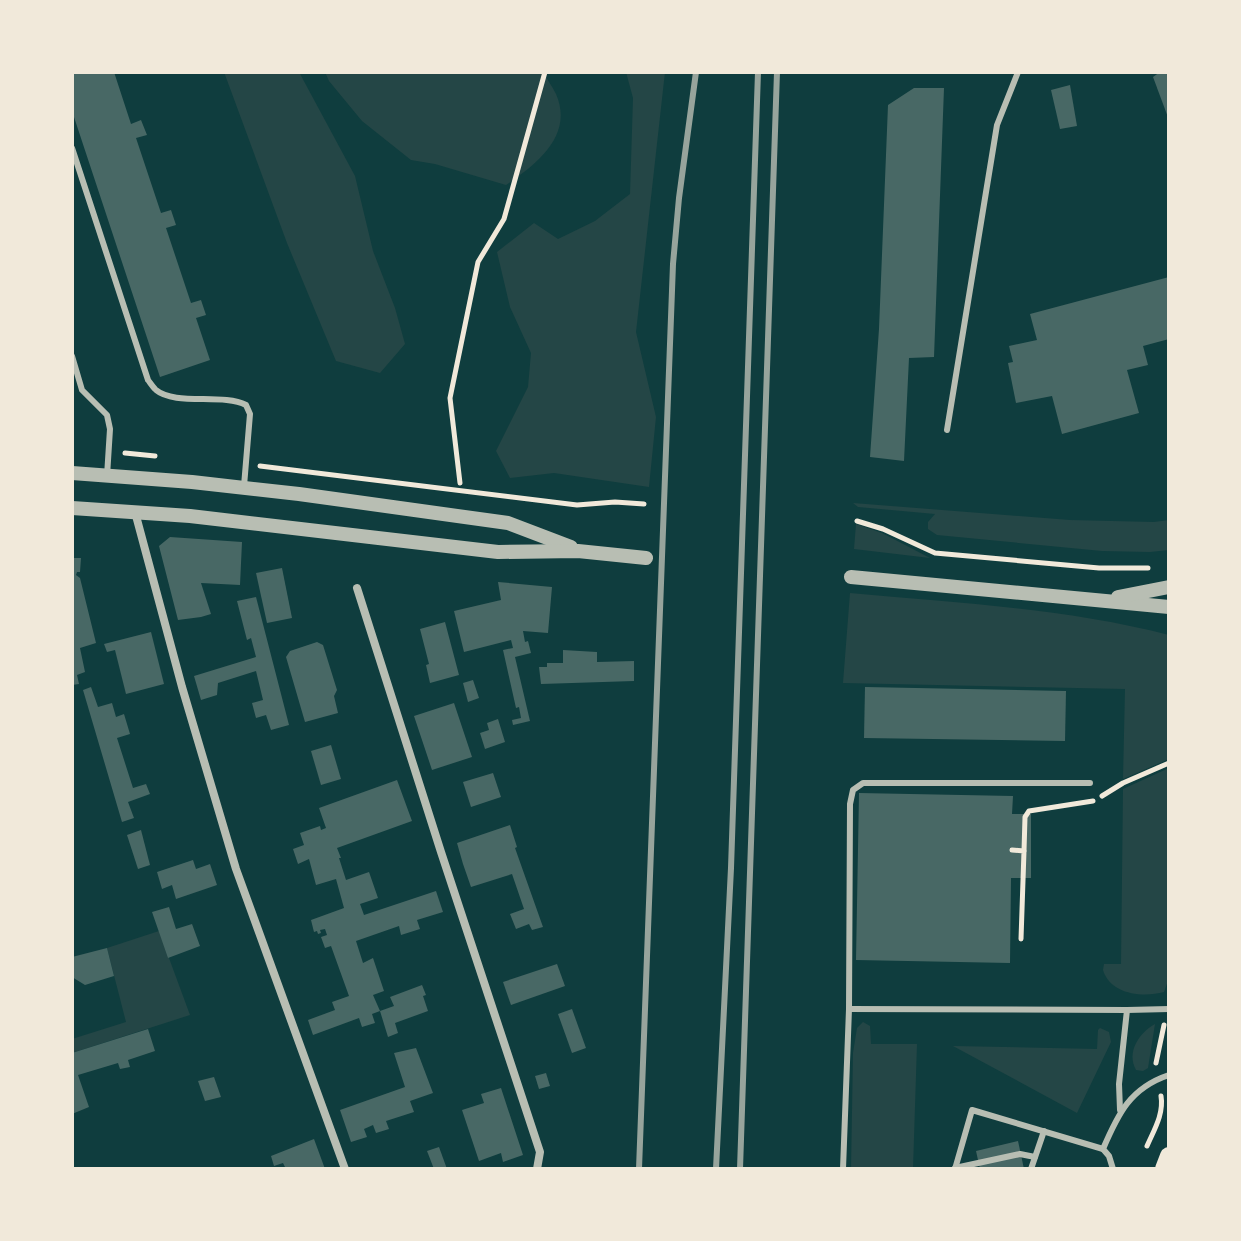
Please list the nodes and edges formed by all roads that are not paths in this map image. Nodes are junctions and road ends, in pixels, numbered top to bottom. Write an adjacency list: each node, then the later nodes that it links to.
1 (1018, 72): 4 (lane)
2 (72, 148): 7 (lane)
3 (72, 356): 6 (lane)
4 (947, 430)
5 (72, 473): 6 (street)
6 (107, 476): 7 (street)
7 (244, 488): 10 (street)
8 (72, 508): 9 (street)
9 (135, 512): 10 (street); 27 (street)
10 (578, 551): 11 (street)
11 (646, 558)
12 (851, 577): 15 (street)
13 (1169, 587): 15 (street)
14 (357, 588): 28 (street)
15 (1102, 600): 16 (street)
16 (1169, 607)
17 (1090, 783): 18 (lane)
18 (849, 1009): 20 (lane); 29 (lane)
19 (1169, 1009): 20 (lane)
20 (1127, 1010): 22 (lane)
21 (1169, 1075): 22 (lane)
22 (1120, 1111): 24 (lane)
23 (1044, 1131): 24 (lane); 26 (lane); 30 (lane)
24 (1103, 1149): 32 (lane)
25 (1169, 1156): 33 (main road)
26 (1035, 1157): 30 (lane); 31 (lane)
27 (345, 1169)
28 (537, 1169)
29 (843, 1169)
30 (955, 1169)
31 (1031, 1169)
32 (1113, 1169)
33 (1164, 1169)

